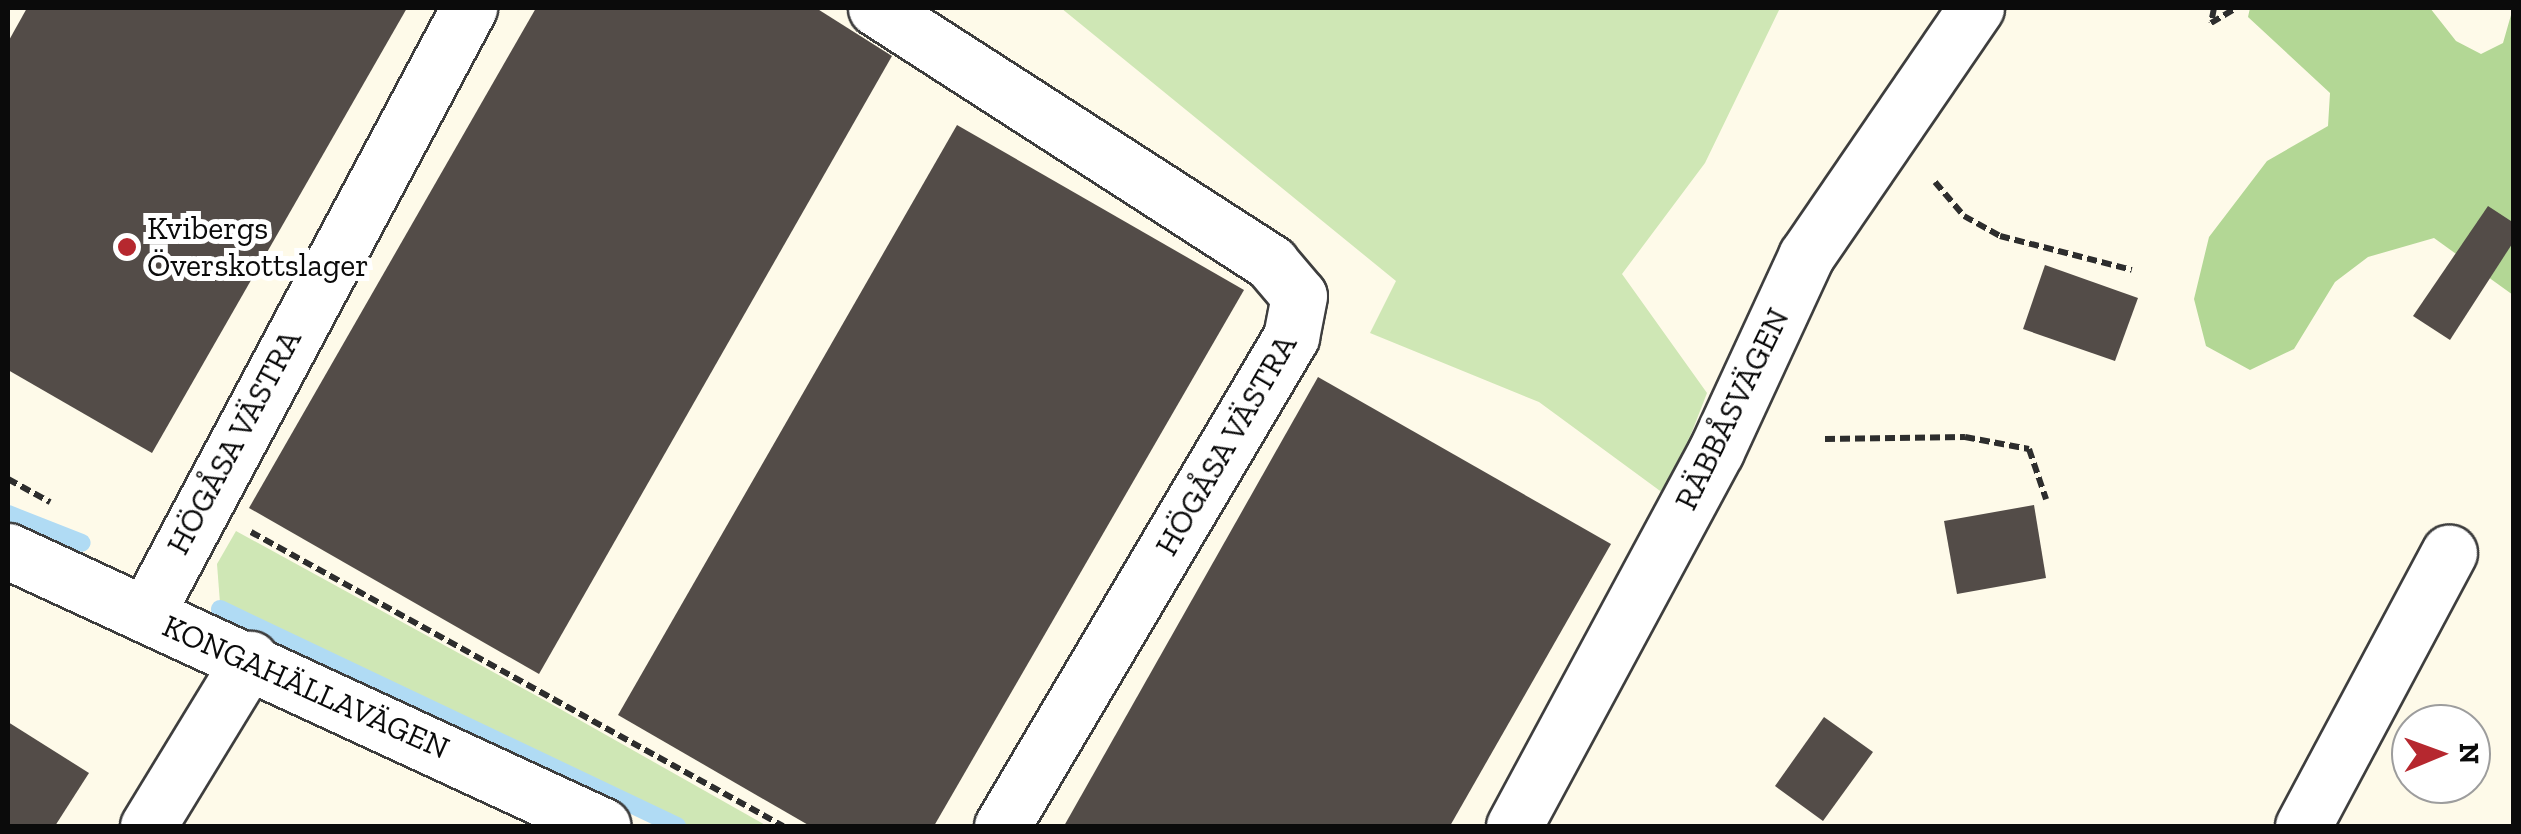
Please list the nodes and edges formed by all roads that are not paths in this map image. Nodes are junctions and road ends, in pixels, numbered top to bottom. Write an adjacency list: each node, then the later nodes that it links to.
1 (469, 8): 6 (street, HÖGÅSA VÄSTRA)
2 (876, 8): 10 (street, HÖGÅSA VÄSTRA)
3 (1976, 8): 11 (street, RÄBBÅSVÄGEN)
4 (8, 551): 6 (street, KONGAHÄLLAVÄGEN)
5 (2449, 552): 12 (street)
6 (146, 614): 7 (street, KONGAHÄLLAVÄGEN)
7 (250, 659): 8 (street); 9 (street, KONGAHÄLLAVÄGEN)
8 (148, 826)
9 (603, 826)
10 (1002, 826)
11 (1514, 826)
12 (2303, 826)

